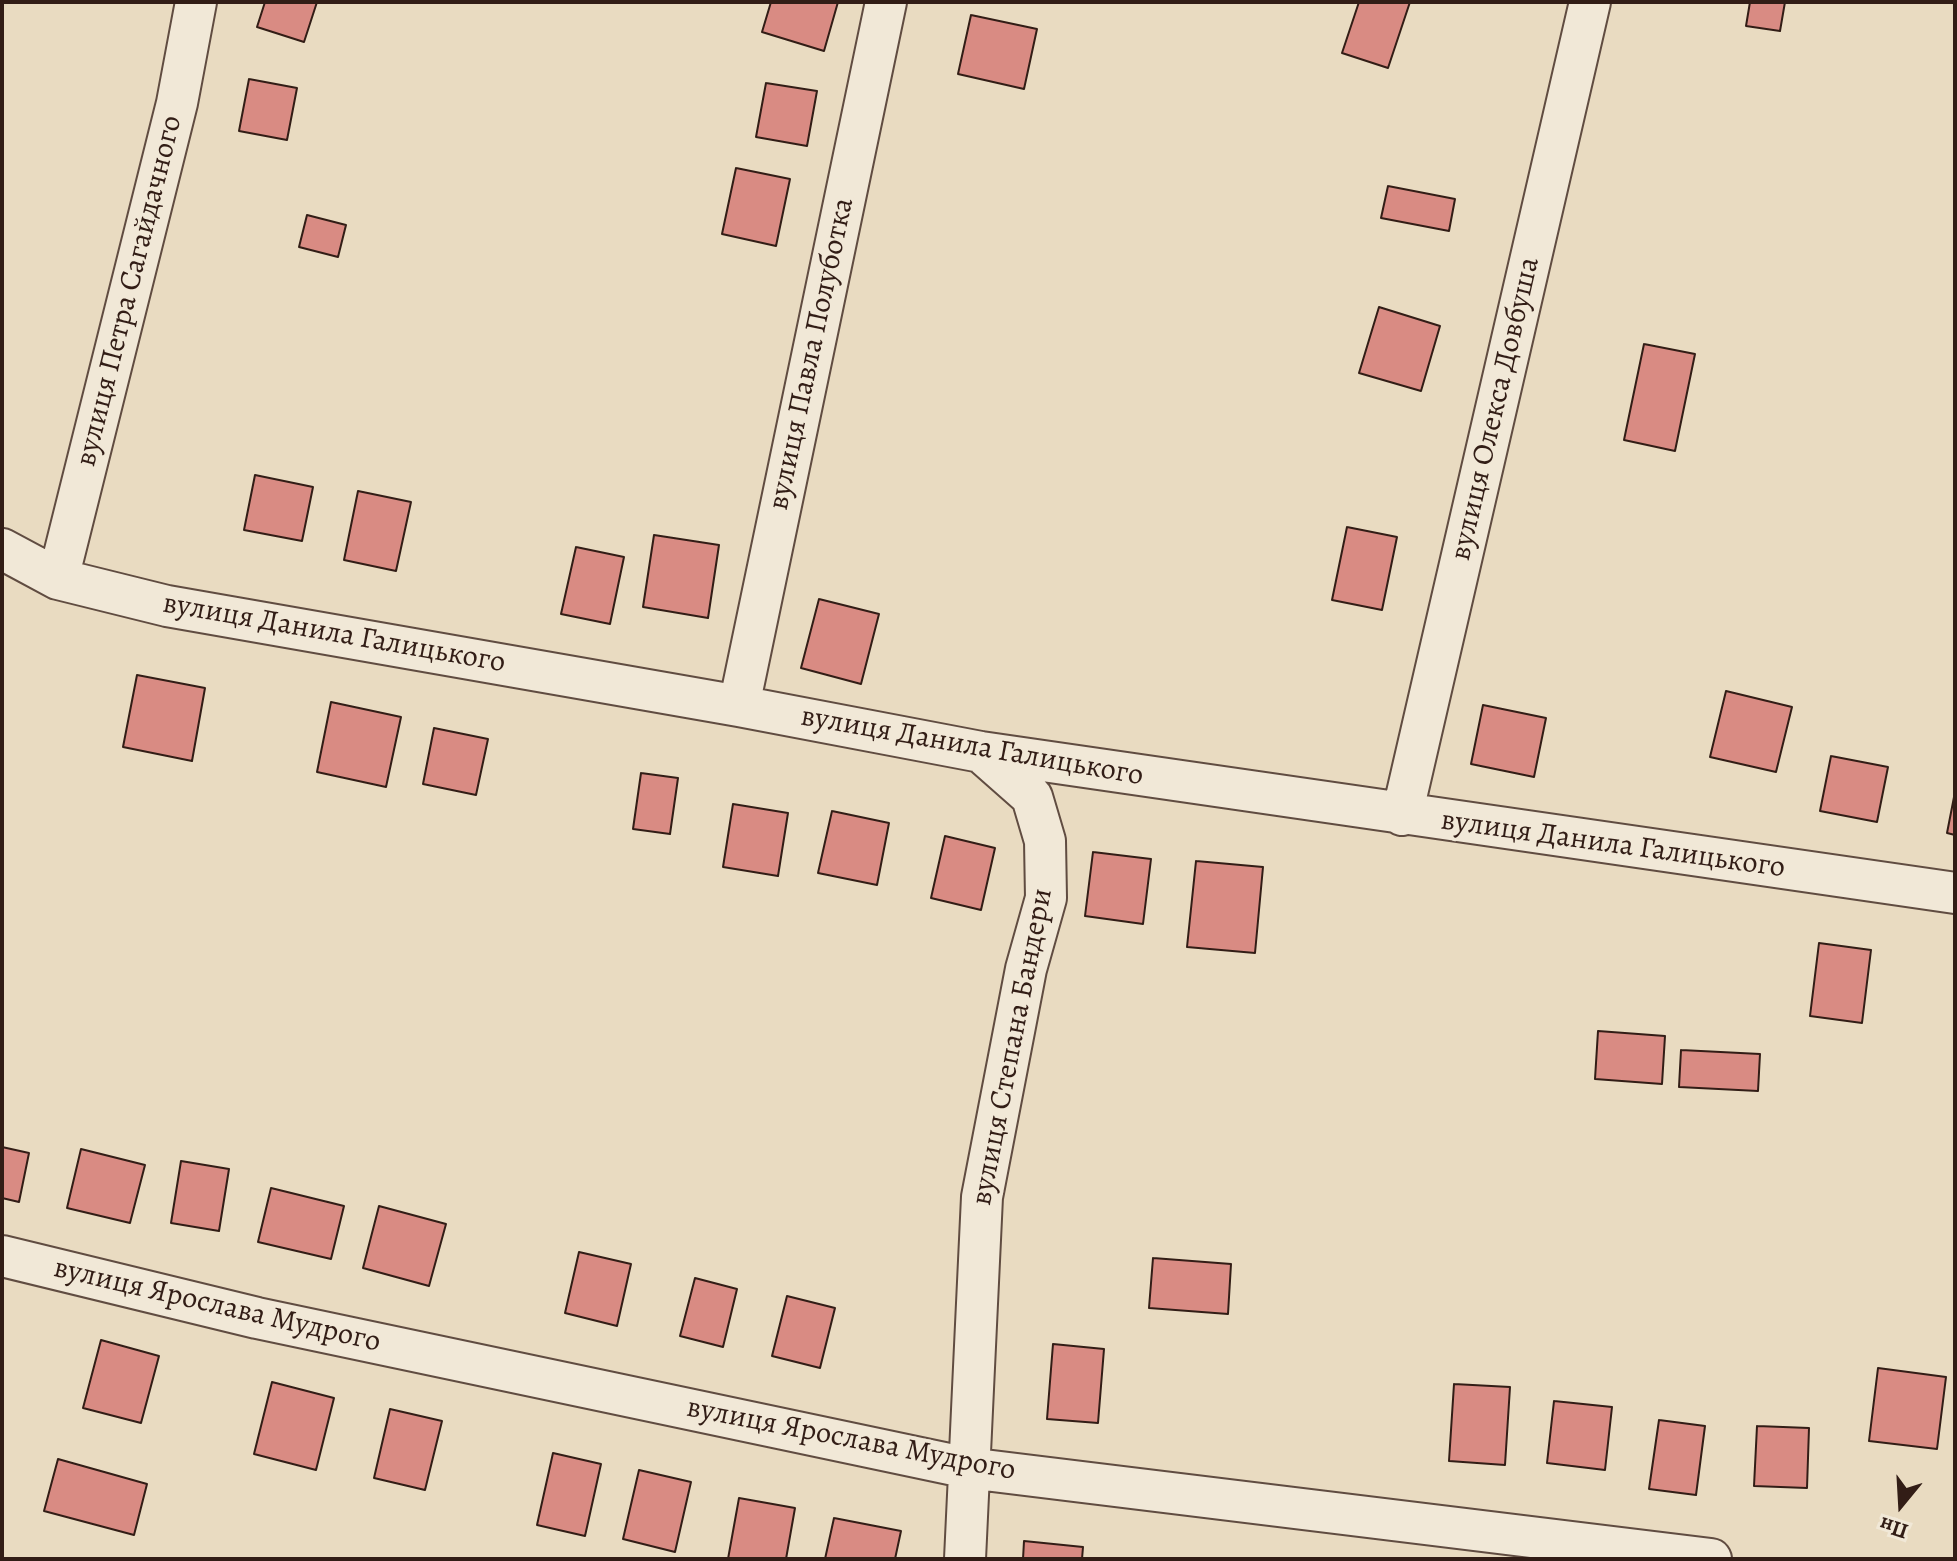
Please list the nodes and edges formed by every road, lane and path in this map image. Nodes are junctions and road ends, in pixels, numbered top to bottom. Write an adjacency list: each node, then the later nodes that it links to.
1 (196, 2): 5 (street, вулиця Петра Сагайдачного)
2 (886, 2): 6 (street, вулиця Павла Полуботка)
3 (1590, 2): 8 (street, вулиця Олекса Довбуша)
4 (2, 549): 5 (street, вулиця Данила Галицького)
5 (58, 579): 6 (street, вулиця Данила Галицького)
6 (739, 706): 7 (street, вулиця Данила Галицького)
7 (981, 752): 8 (street, вулиця Данила Галицького); 11 (street, вулиця Степана Бандери)
8 (1402, 815): 9 (street, вулиця Данила Галицького)
9 (1955, 893)
10 (2, 1256): 11 (street, вулиця Ярослава Мудрого)
11 (968, 1468): 12 (street, вулиця Степана Бандери); 13 (street, вулиця Ярослава Мудрого)
12 (965, 1559)
13 (1711, 1559)

